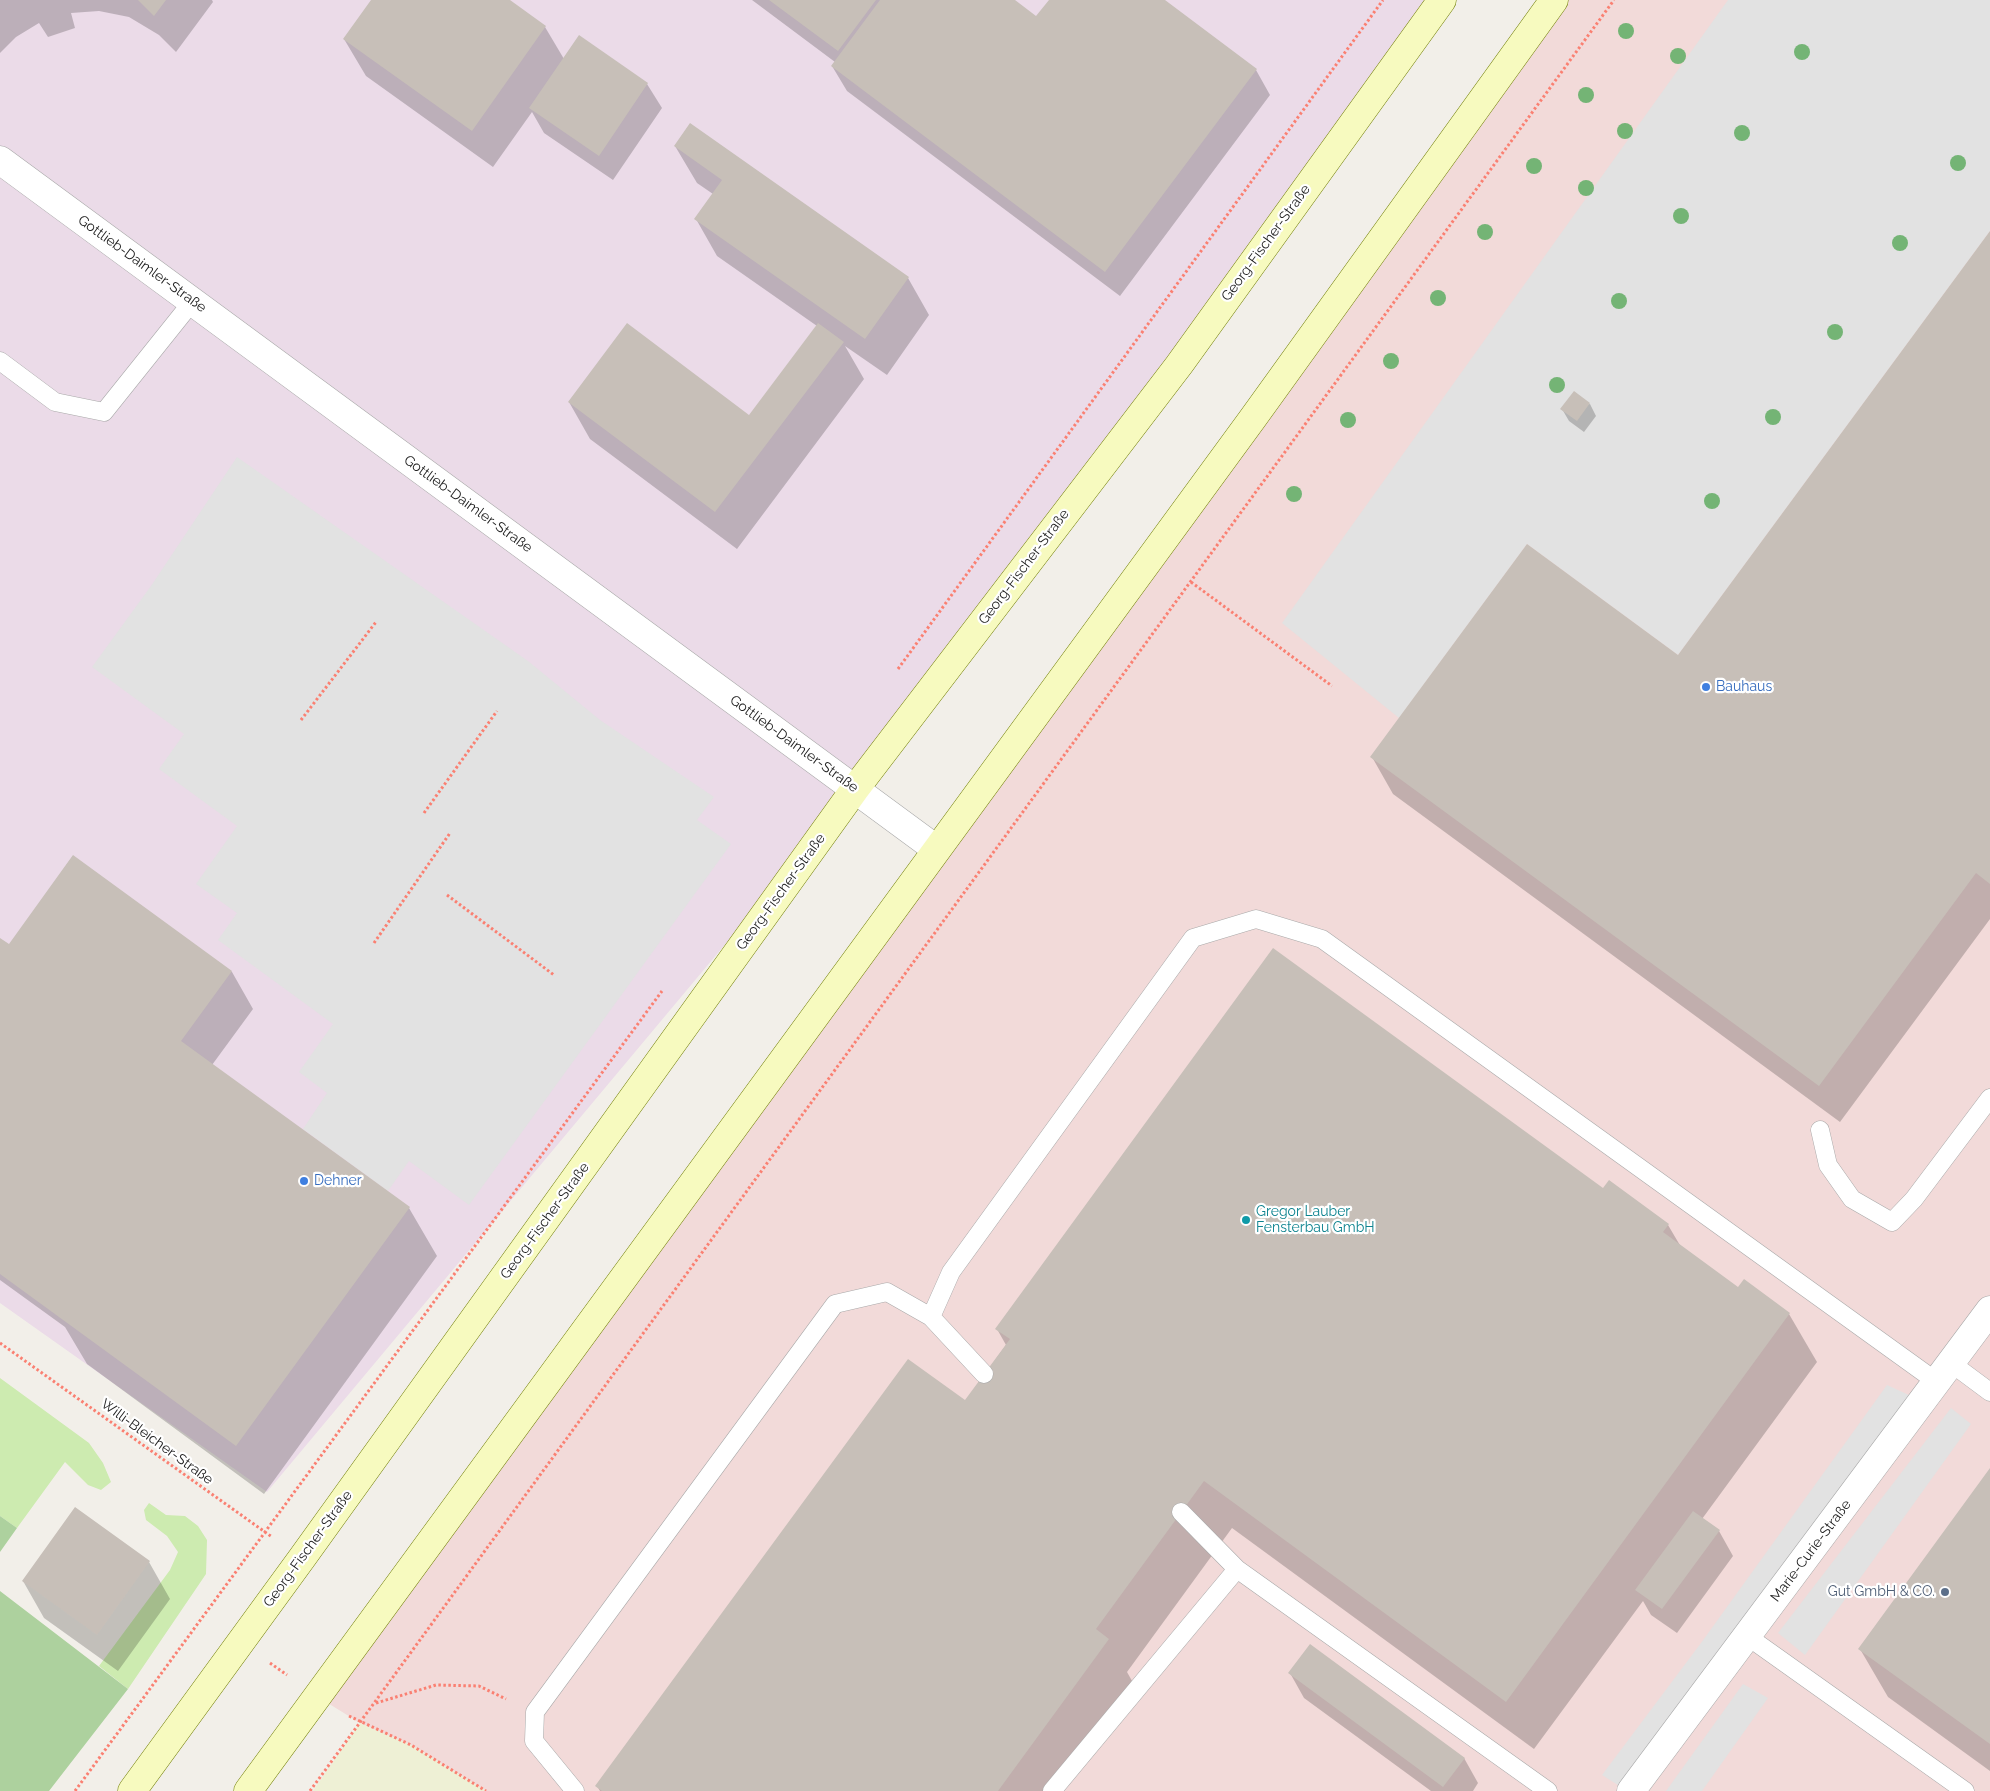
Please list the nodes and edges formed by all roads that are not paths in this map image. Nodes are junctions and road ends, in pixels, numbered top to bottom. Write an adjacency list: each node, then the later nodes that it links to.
1 (1442, 0): 6 (main road, Georg-Fischer-Straße)
2 (1554, 0): 7 (main road)
3 (0, 160): 4 (street, Gottlieb-Daimler-Straße)
4 (192, 302): 5 (lane); 6 (street, Gottlieb-Daimler-Straße)
5 (0, 361)
6 (855, 789): 7 (street, Gottlieb-Daimler-Straße); 18 (main road, Georg-Fischer-Straße)
7 (936, 849): 19 (main road)
8 (1990, 1098): 9 (lane)
9 (1820, 1130)
10 (1990, 1310): 12 (street, Marie-Curie-Straße)
11 (931, 1316): 12 (lane); 13 (lane); 20 (lane)
12 (1944, 1373): 14 (lane); 17 (street, Marie-Curie-Straße)
13 (984, 1374)
14 (1990, 1392)
15 (1181, 1512): 16 (lane)
16 (1237, 1569): 21 (lane); 22 (lane)
17 (1747, 1636): 23 (street, Marie-Curie-Straße); 24 (lane)
18 (132, 1791)
19 (248, 1791)
20 (575, 1791)
21 (1052, 1791)
22 (1548, 1791)
23 (1631, 1791)
24 (1966, 1791)

